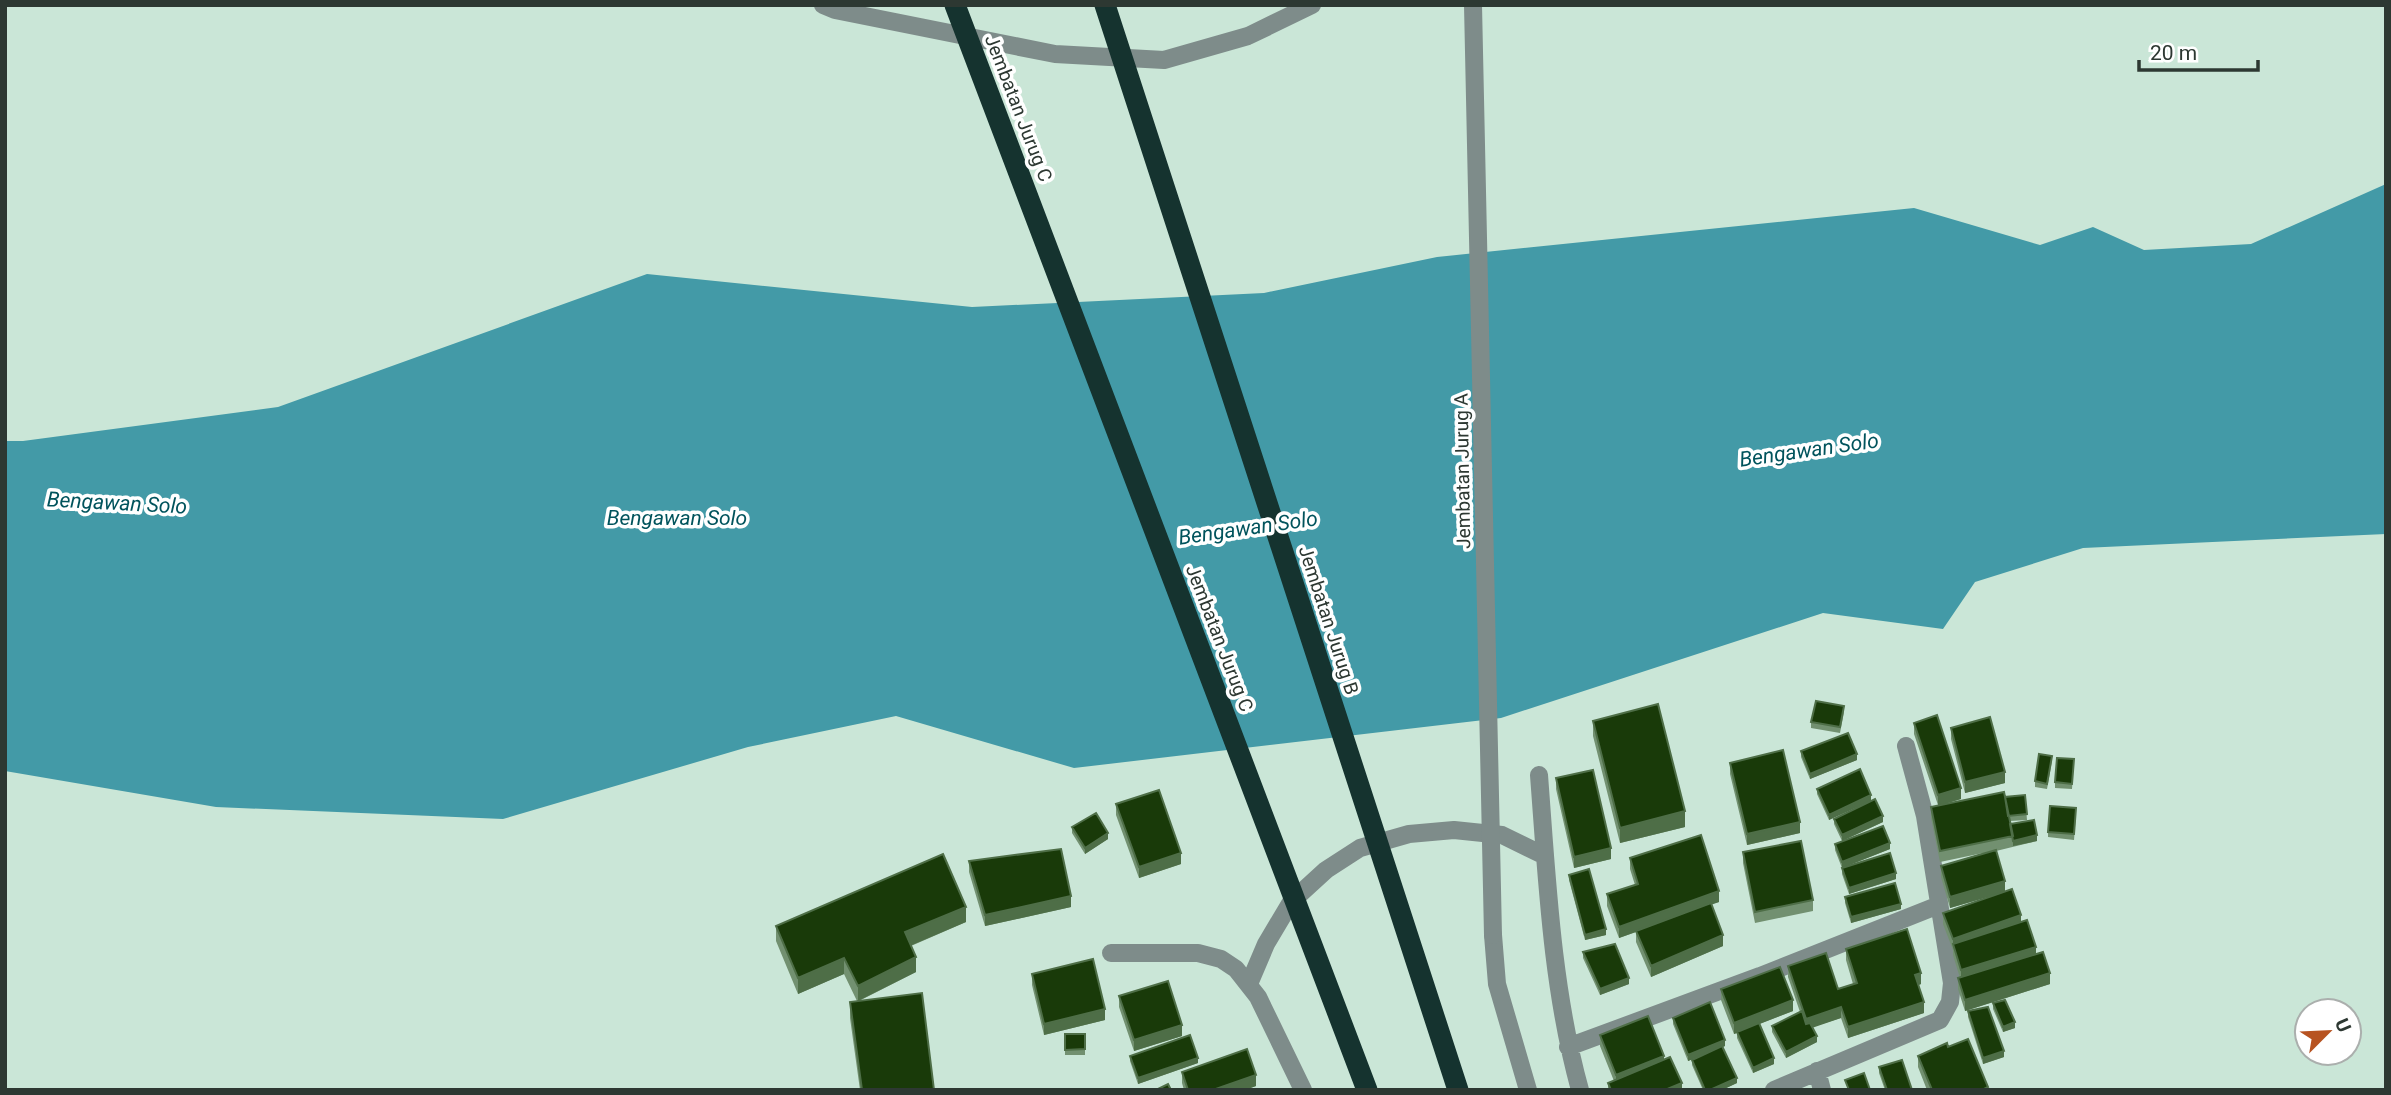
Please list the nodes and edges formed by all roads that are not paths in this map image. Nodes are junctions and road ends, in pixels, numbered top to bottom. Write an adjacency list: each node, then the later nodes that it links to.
1 (823, 5): 4 (street)
2 (956, 5): 15 (highway, Jembatan Jurug C, bridge)
3 (1105, 5): 16 (highway, Jembatan Jurug B, bridge)
4 (1312, 5)
5 (1474, 5): 17 (street, Jembatan Jurug A, bridge)
6 (1906, 746): 9 (street)
7 (1539, 775): 8 (street)
8 (1545, 856): 11 (street); 12 (street)
9 (1939, 905): 12 (street); 13 (street)
10 (1111, 953): 11 (street)
11 (1250, 984): 14 (street)
12 (1568, 1047): 18 (street)
13 (1817, 1071): 19 (street); 20 (street)
14 (1303, 1090)
15 (1367, 1090)
16 (1458, 1090)
17 (1528, 1090)
18 (1580, 1090)
19 (1774, 1090)
20 (1822, 1090)

